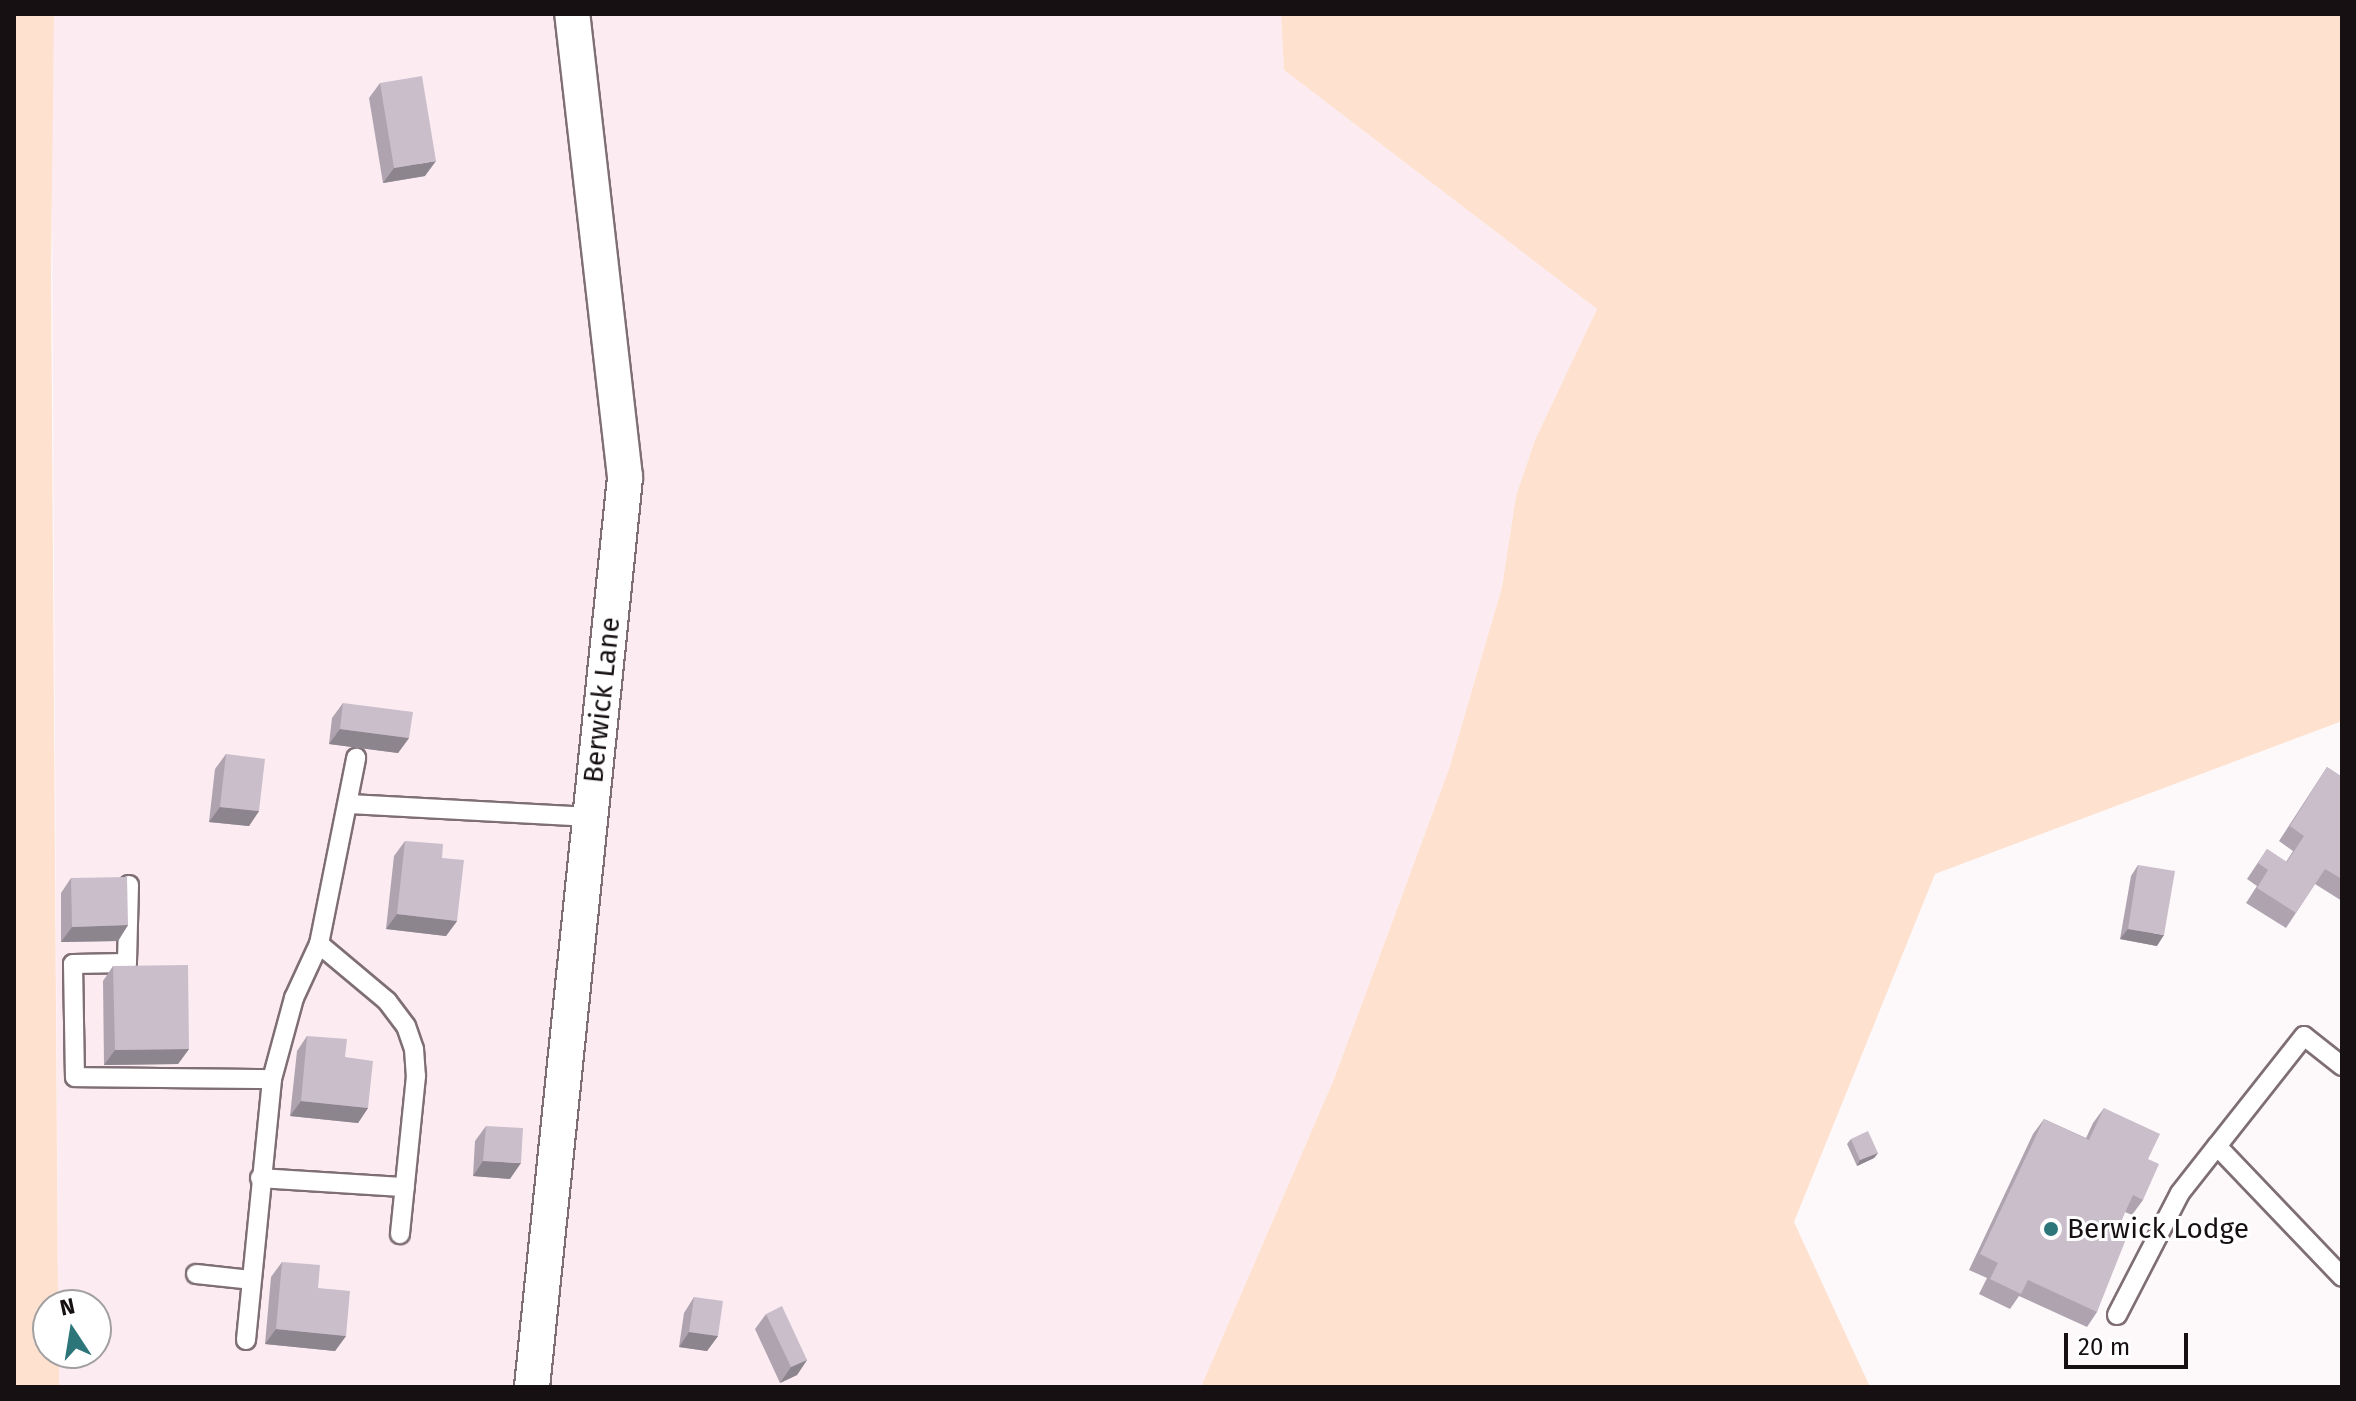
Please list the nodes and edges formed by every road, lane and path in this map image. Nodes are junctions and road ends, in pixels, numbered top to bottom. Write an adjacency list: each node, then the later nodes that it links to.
1 (572, 14): 4 (street, Berwick Lane)
2 (356, 758): 3 (lane)
3 (349, 804): 4 (lane); 6 (lane)
4 (591, 817): 18 (street, Berwick Lane)
5 (129, 885): 8 (lane)
6 (319, 944): 8 (lane); 11 (lane)
7 (2342, 1066): 9 (lane)
8 (272, 1079): 10 (lane)
9 (2217, 1146): 14 (lane); 16 (lane)
10 (260, 1178): 11 (lane); 15 (lane)
11 (405, 1187): 12 (lane)
12 (400, 1234)
13 (196, 1274): 15 (lane)
14 (2342, 1277)
15 (251, 1280): 17 (lane)
16 (2117, 1315)
17 (246, 1340)
18 (532, 1387)

